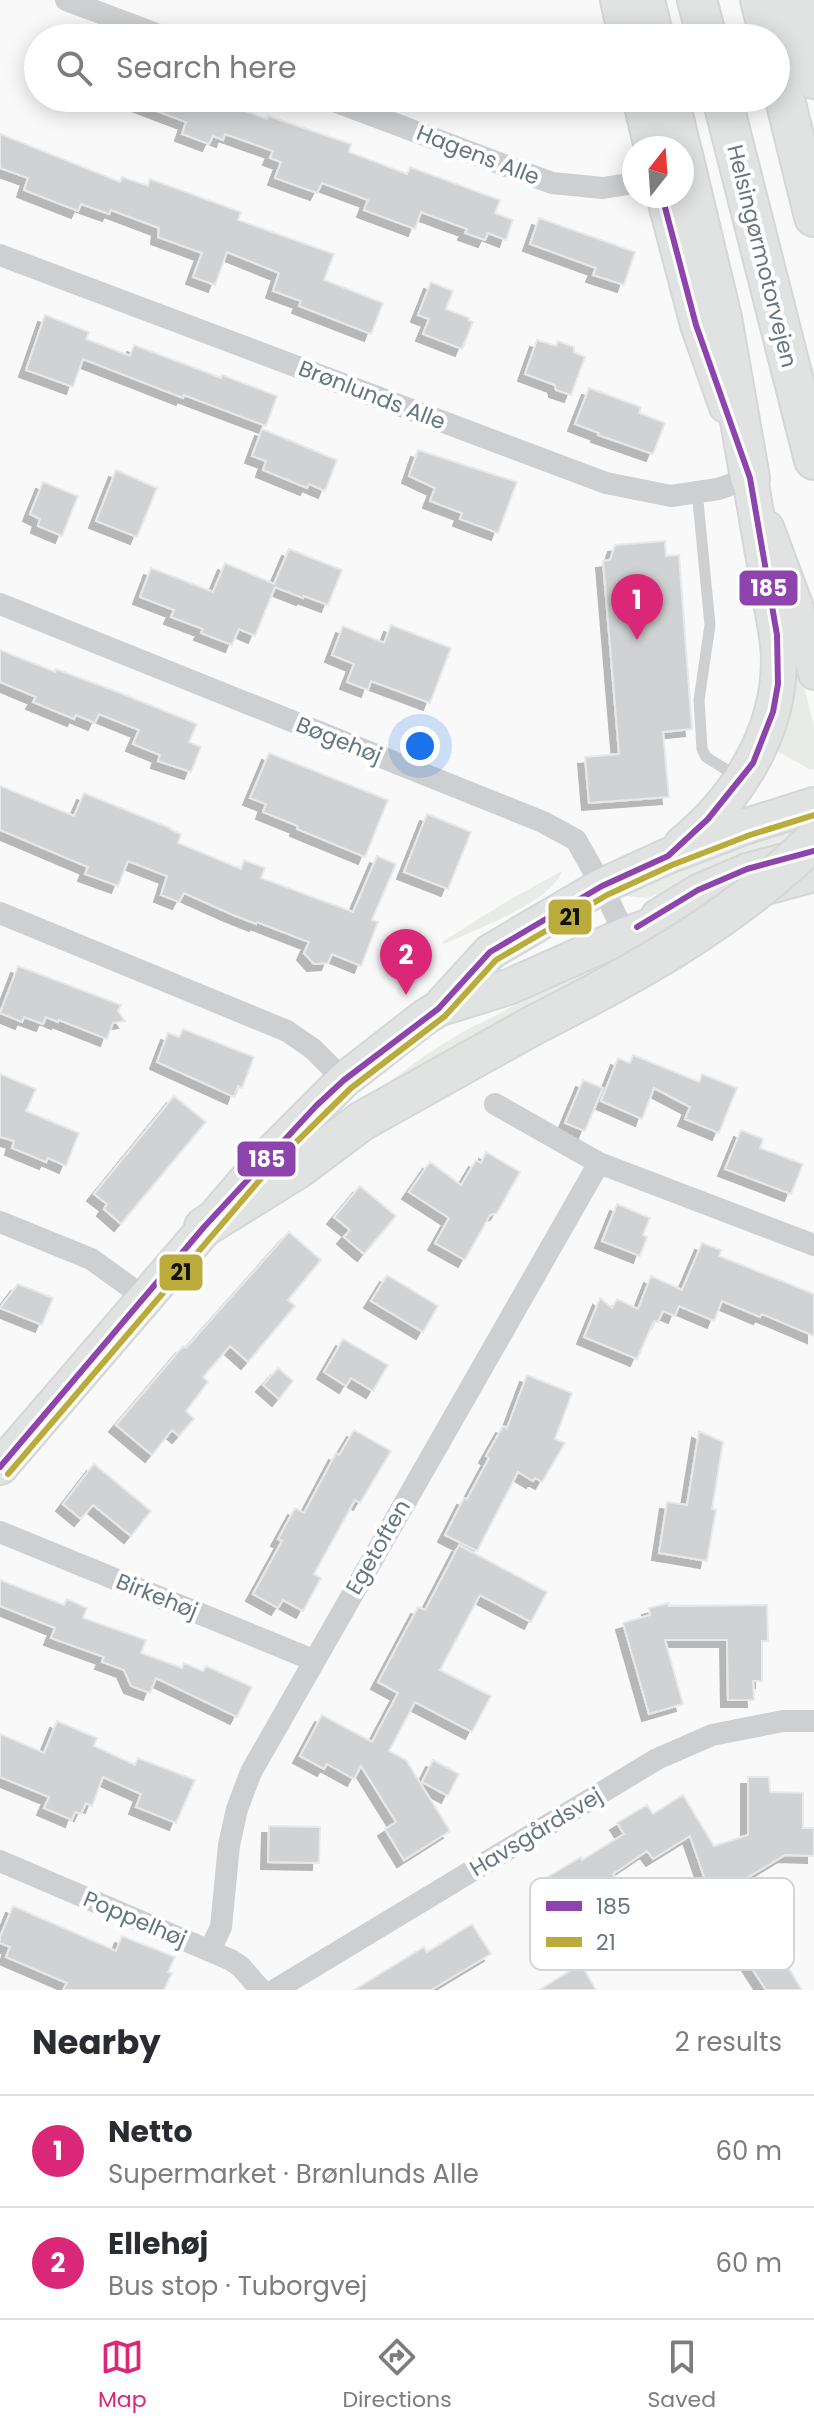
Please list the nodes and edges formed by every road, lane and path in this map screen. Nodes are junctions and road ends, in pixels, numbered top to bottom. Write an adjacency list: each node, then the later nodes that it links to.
1 (66, 0): 7 (street)
2 (616, 0): 8 (street)
3 (645, 0): 9 (highway)
4 (697, 0): 10 (highway)
5 (760, 0): 11 (highway)
6 (794, 0): 12 (highway)
7 (130, 24)
8 (621, 24)
9 (651, 24)
10 (703, 24)
11 (766, 24)
12 (814, 79)
13 (363, 112): 20 (street, Hagens Alle)
14 (641, 112): 18 (street)
15 (672, 112): 19 (highway)
16 (726, 112): 25 (highway, Helsingørmotorvejen)
17 (788, 112): 23 (highway)
18 (647, 136)
19 (678, 136)
20 (622, 185)
21 (694, 200): 26 (highway)
22 (665, 208): 26 (street)
23 (814, 217)
24 (0, 255): 27 (street, Brønlunds Alle)
25 (814, 460)
26 (750, 478): 27 (street, Brønlunds Alle); 29 (street); 30 (main road)
27 (697, 491): 30 (lane)
28 (0, 604): 36 (street, Bøgehøj)
29 (814, 674)
30 (728, 771): 34 (main road)
31 (814, 805): 34 (main road)
32 (814, 840): 44 (highway, bridge)
33 (814, 851): 38 (street)
34 (668, 856): 36 (main road)
35 (814, 874): 38 (main road)
36 (602, 886): 38 (street, Bøgehøj); 39 (main road)
37 (0, 913): 40 (street)
38 (625, 935): 39 (main road)
39 (438, 1009): 40 (main road)
40 (344, 1080): 44 (main road)
41 (495, 1104): 42 (street)
42 (599, 1163): 45 (street); 49 (street, Egetoften)
43 (0, 1222): 46 (street)
44 (204, 1227): 46 (main road)
45 (814, 1245)
46 (144, 1297): 47 (main road)
47 (0, 1467)
48 (0, 1532): 49 (street, Birkehøj)
49 (313, 1660): 52 (street, Egetoften)
50 (814, 1721): 54 (street, Havsgårdsvej)
51 (0, 1861): 52 (street, Poppelhøj)
52 (210, 1950): 53 (street, Poppelhøj)
53 (261, 1990)
54 (275, 1990)

